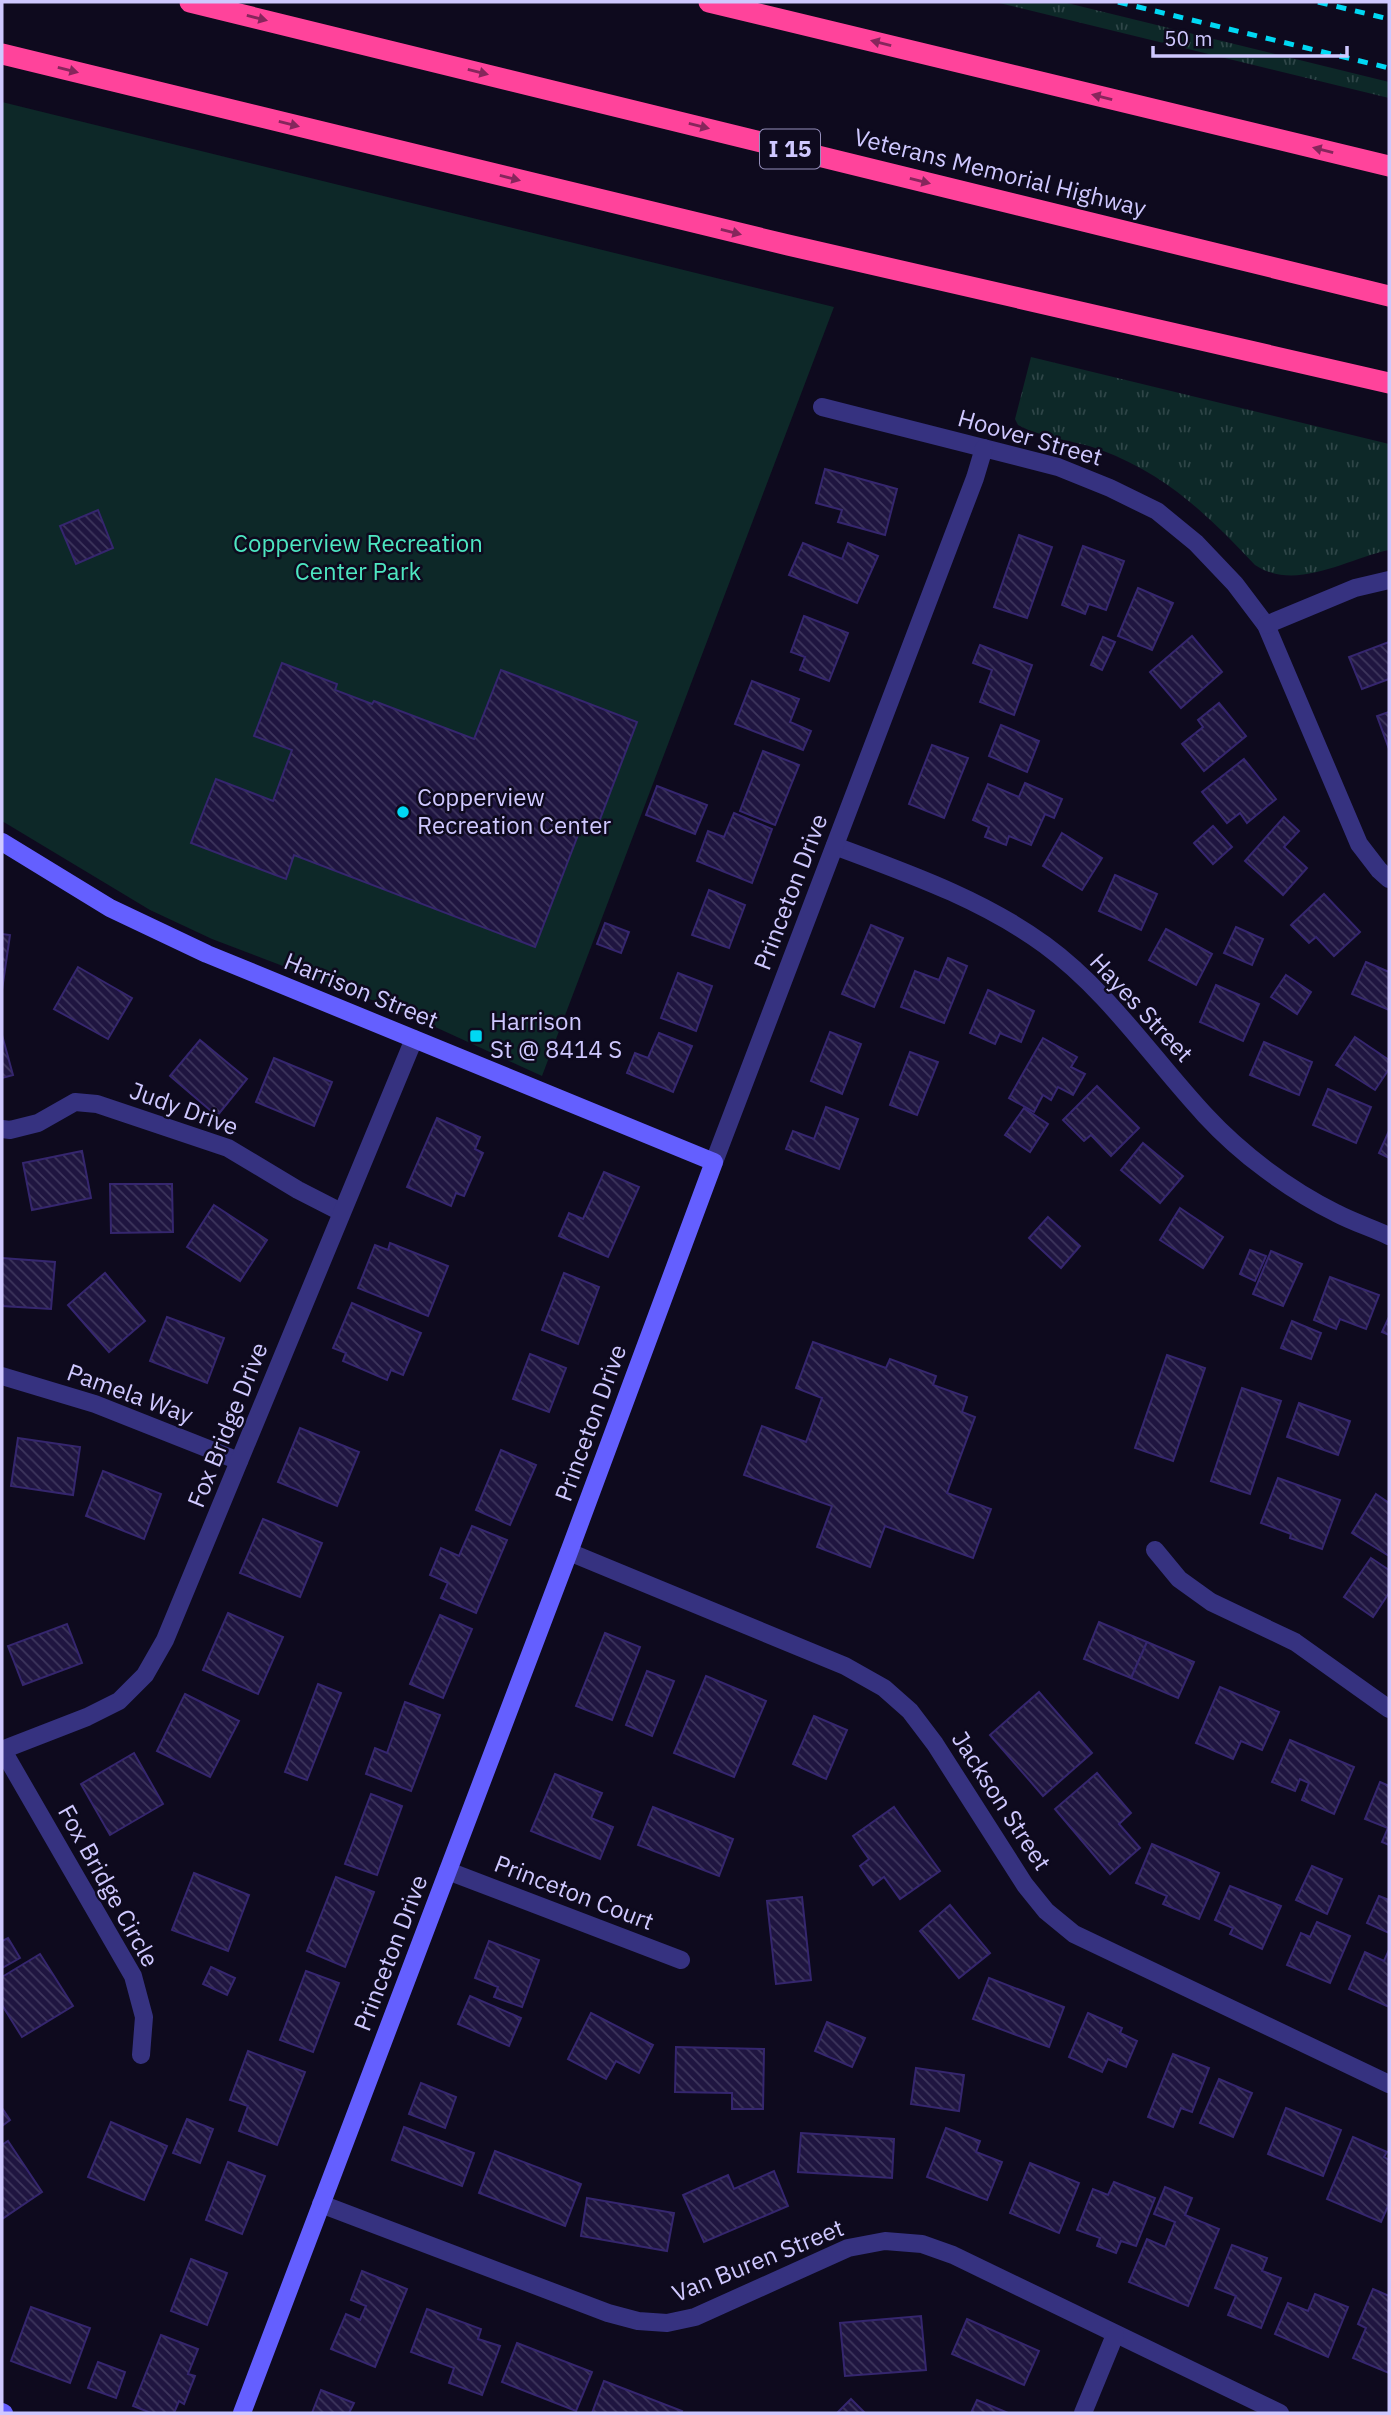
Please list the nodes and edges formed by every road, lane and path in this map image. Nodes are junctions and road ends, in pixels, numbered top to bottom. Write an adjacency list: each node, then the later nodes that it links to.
1 (191, 2): 5 (highway, Veterans Memorial Highway / I 15, one-way to 5)
2 (709, 2): 4 (highway, one-way to 2)
3 (2, 54): 6 (highway, one-way to 6)
4 (1389, 166)
5 (1389, 296)
6 (1389, 383)
7 (822, 407): 8 (street, Hoover Street)
8 (984, 448): 10 (street, Hoover Street); 12 (street, Princeton Drive)
9 (1389, 580): 10 (street)
10 (1266, 625): 13 (street, Hoover Street)
11 (2, 842): 14 (street, Harrison Street)
12 (835, 846): 16 (street, Princeton Drive); 18 (street, Hayes Street)
13 (1389, 879)
14 (414, 1040): 16 (street, Harrison Street); 17 (street, Fox Bridge Drive)
15 (2, 1129): 17 (street, Judy Drive)
16 (714, 1162): 22 (street, Princeton Drive)
17 (341, 1212): 20 (street, Fox Bridge Drive)
18 (1389, 1236)
19 (2, 1377): 20 (street, Pamela Way)
20 (239, 1461): 24 (street, Fox Bridge Drive)
21 (1155, 1550): 23 (street)
22 (569, 1552): 25 (street, Princeton Drive); 28 (street, Jackson Street)
23 (1389, 1709)
24 (2, 1750): 27 (street, Fox Bridge Circle)
25 (449, 1871): 26 (street, Princeton Court); 29 (street, Princeton Drive)
26 (681, 1960)
27 (141, 2055)
28 (1389, 2084)
29 (321, 2204): 30 (street, Van Buren Street); 31 (street, Princeton Drive)
30 (1115, 2335): 32 (street); 33 (street, Van Buren Street)
31 (242, 2413)
32 (1083, 2413)
33 (1280, 2413)

